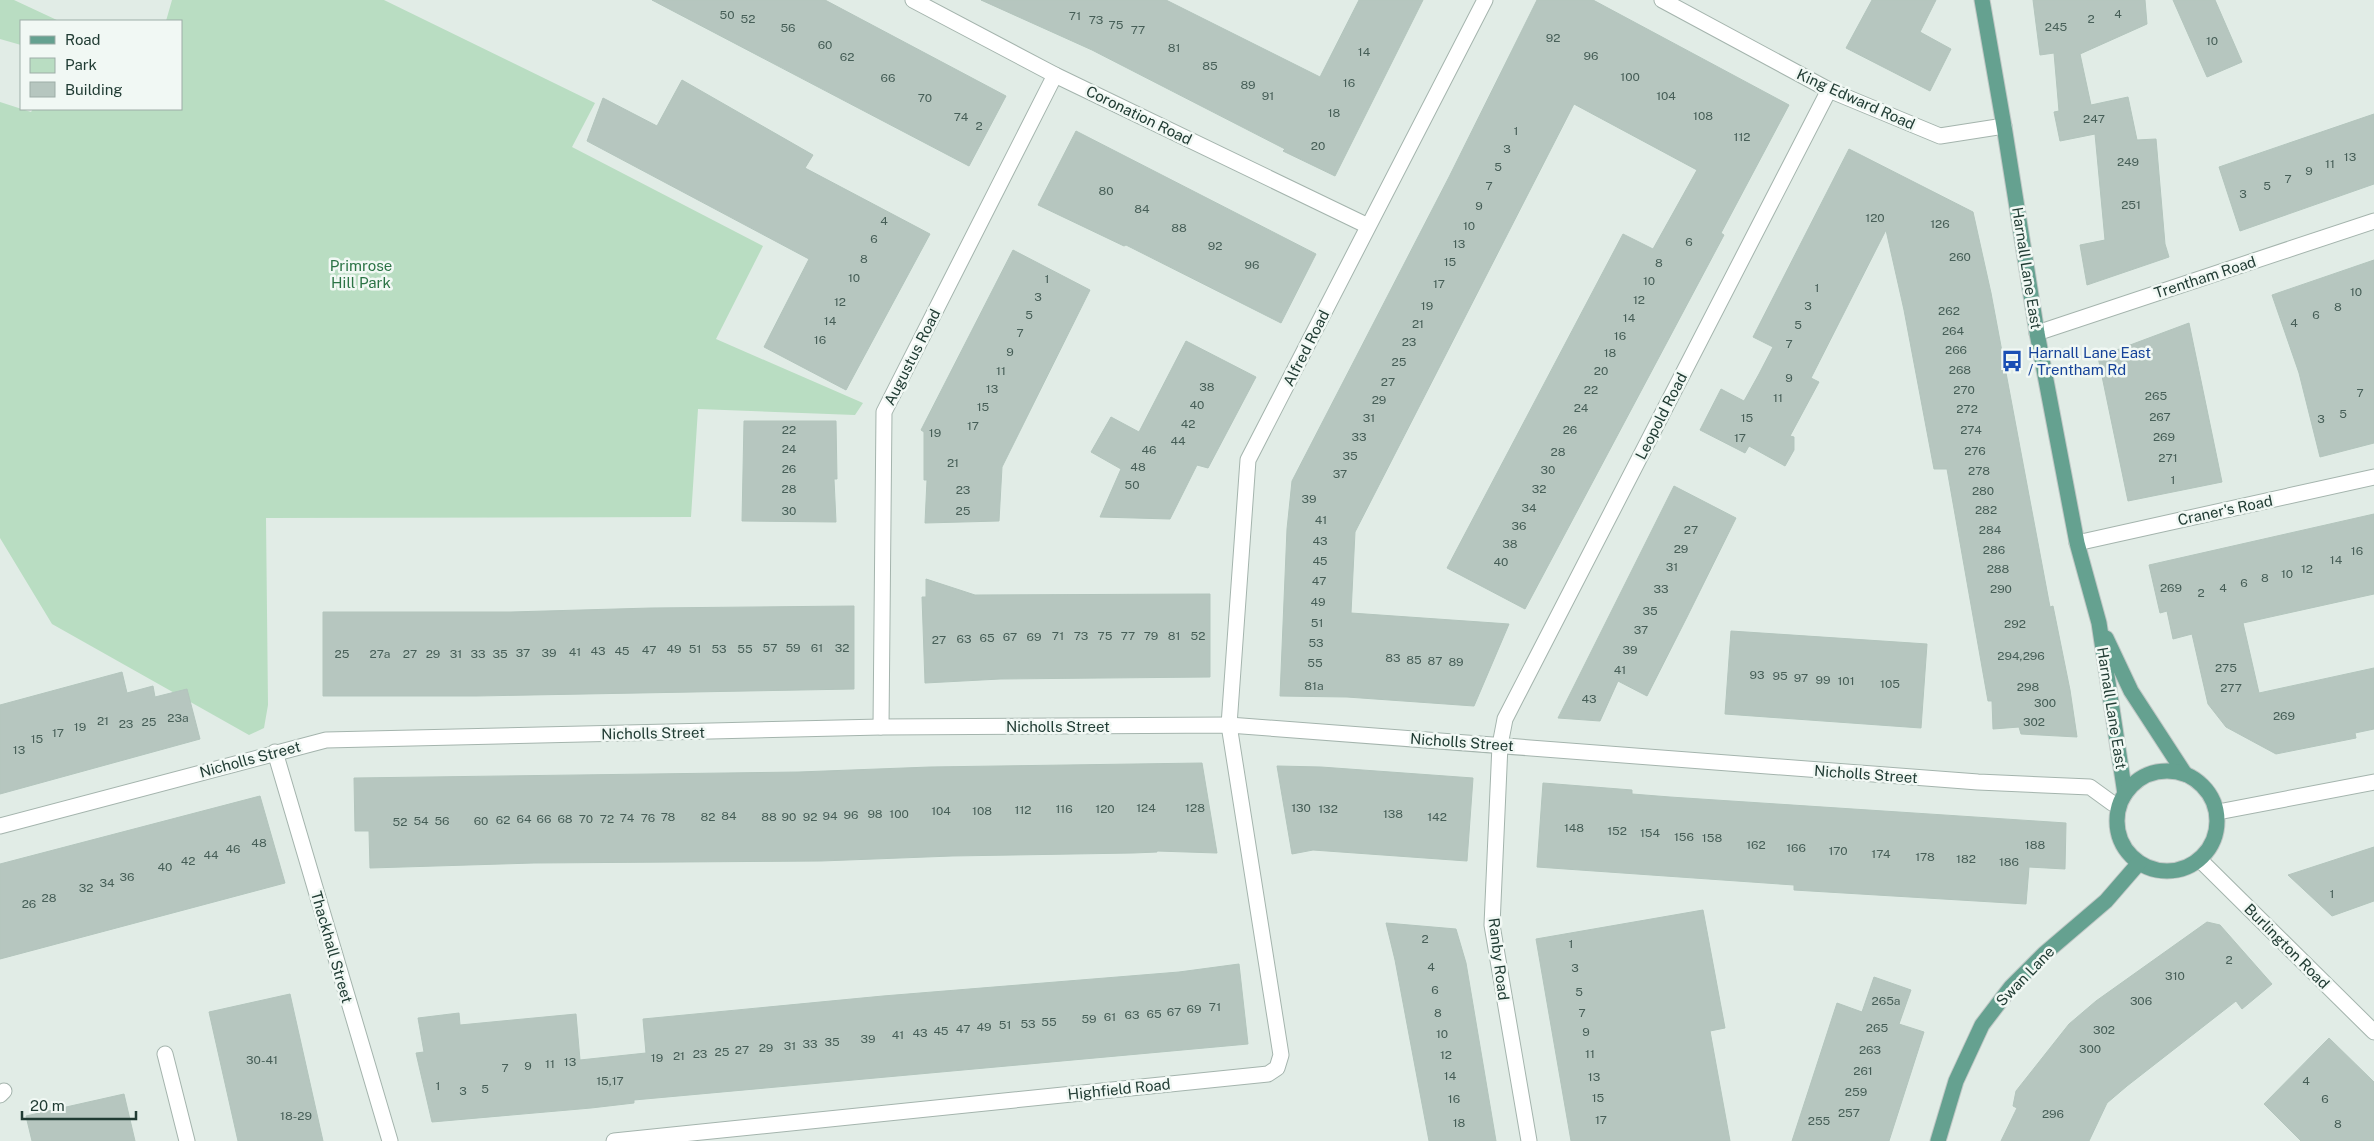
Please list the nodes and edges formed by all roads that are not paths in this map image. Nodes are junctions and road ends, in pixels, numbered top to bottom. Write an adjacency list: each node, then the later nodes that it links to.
1 (913, 0): 5 (street, Coronation Road)
2 (1485, 0): 9 (street, Alfred Road)
3 (1662, 0): 6 (street, King Edward Road)
4 (1982, 0): 7 (main road, Harnall Lane East)
5 (1055, 74): 9 (street, Coronation Road); 15 (street, Augustus Road)
6 (1828, 90): 7 (street, King Edward Road); 16 (street, Leopold Road)
7 (2004, 126): 10 (main road, Harnall Lane East)
8 (2374, 221): 10 (street, Trentham Road)
9 (1368, 226): 14 (street, Alfred Road)
10 (2037, 333): 12 (main road, Harnall Lane East)
11 (2374, 477): 12 (street, Craner's Road)
12 (2077, 543): 13 (main road, Harnall Lane East)
13 (2099, 623): 18 (main road, Harnall Lane East); 20 (main road, Harnall Lane East)
14 (1229, 725): 15 (street, Nicholls Street); 16 (street, Nicholls Street); 29 (street, Highfield Road)
15 (882, 727): 17 (street, Nicholls Street)
16 (1500, 745): 20 (street, Nicholls Street); 30 (street, Ranby Road)
17 (275, 752): 22 (street, Nicholls Street); 28 (street, Thackhall Street)
18 (2185, 774): 20 (main road); 21 (main road)
19 (2374, 782): 21 (street)
20 (2122, 799): 24 (main road)
21 (2218, 812): 23 (main road)
22 (0, 826)
23 (2200, 860): 24 (main road); 25 (street, Burlington Road)
24 (2139, 863): 31 (main road, Swan Lane)
25 (2374, 1032)
26 (165, 1054): 27 (street)
27 (187, 1141)
28 (390, 1141)
29 (614, 1141)
30 (1529, 1141)
31 (1938, 1141)

